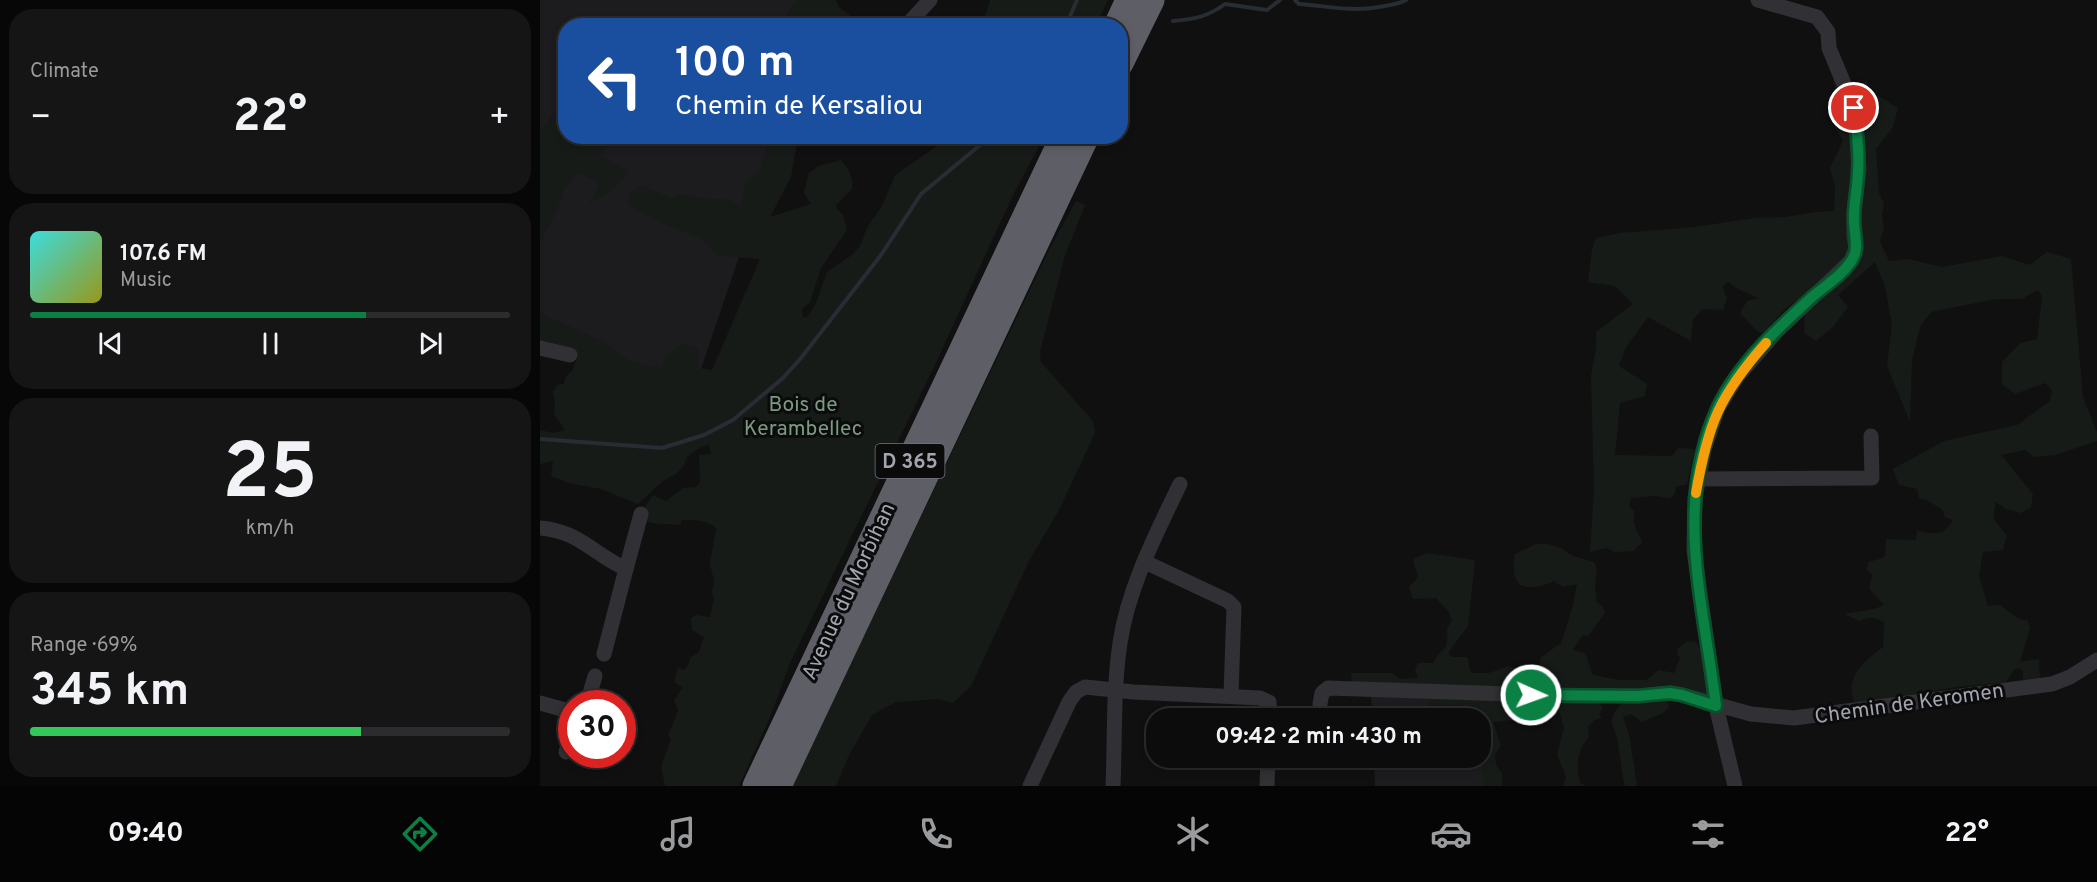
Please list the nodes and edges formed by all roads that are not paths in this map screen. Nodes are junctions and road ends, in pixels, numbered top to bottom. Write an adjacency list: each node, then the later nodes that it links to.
1 (930, 0): 5 (street)
2 (1130, 0): 6 (highway)
3 (1150, 0): 7 (highway)
4 (1758, 0): 13 (street)
5 (913, 18)
6 (1121, 18)
7 (1128, 46)
8 (1060, 144): 31 (highway, Avenue du Morbihan / D 365)
9 (1082, 144): 32 (highway, Avenue du Morbihan / D 365)
10 (540, 348): 11 (street)
11 (570, 355)
12 (1871, 436): 13 (street)
13 (1698, 479): 27 (street)
14 (1180, 484): 17 (street)
15 (641, 514): 18 (street)
16 (540, 528): 18 (street)
17 (1145, 562): 23 (street); 24 (street)
18 (626, 569): 19 (street)
19 (604, 654)
20 (2097, 660): 27 (street, Chemin de Keromen)
21 (595, 676): 22 (street)
22 (591, 690)
23 (1116, 690): 24 (street); 33 (street); 34 (street)
24 (1230, 695): 29 (street)
25 (540, 703): 28 (street)
26 (1320, 704): 27 (street, Chemin de Keromen)
27 (1716, 706): 36 (street)
28 (558, 708)
29 (1269, 708)
30 (1268, 768): 35 (street)
31 (756, 786)
32 (778, 786)
33 (1030, 786)
34 (1113, 786)
35 (1267, 786)
36 (1735, 786)

